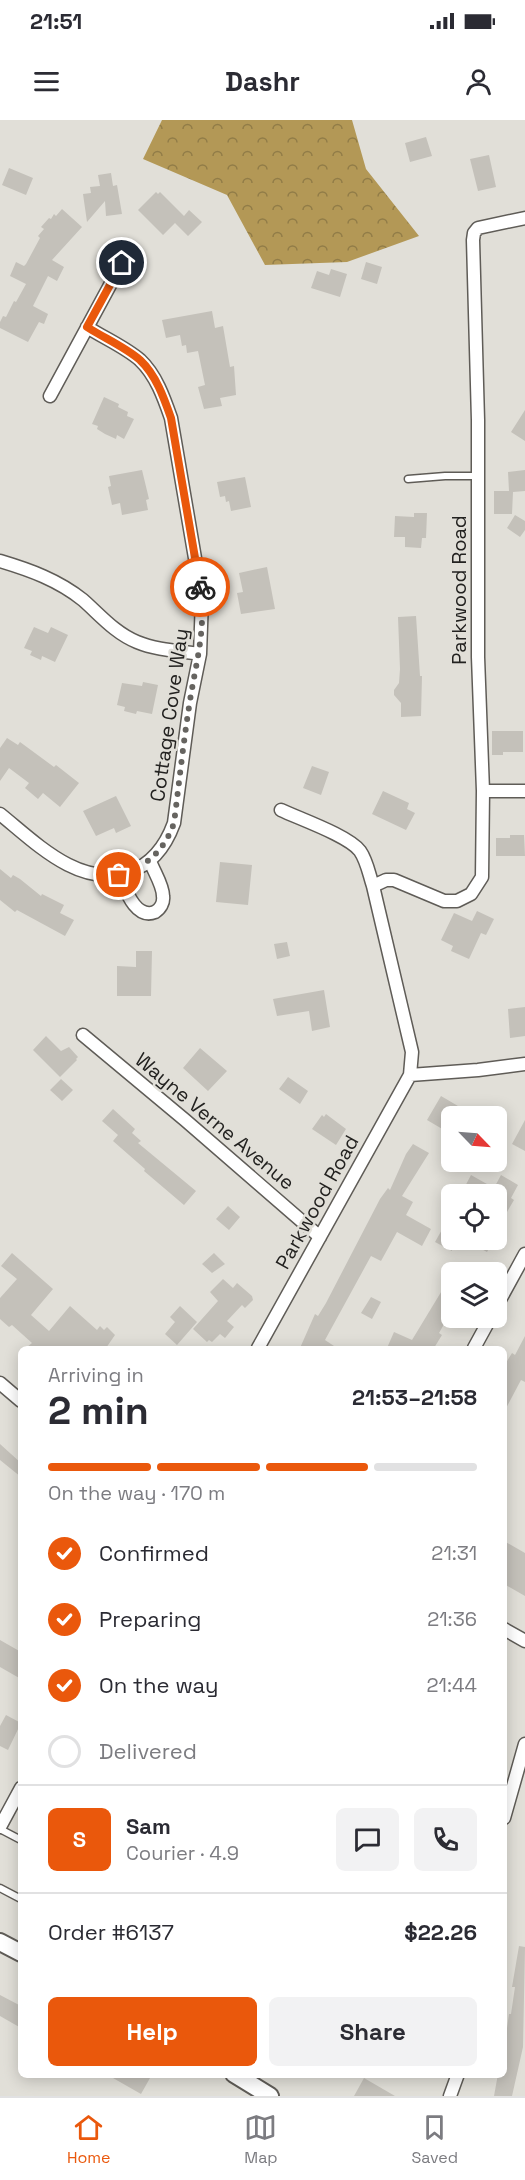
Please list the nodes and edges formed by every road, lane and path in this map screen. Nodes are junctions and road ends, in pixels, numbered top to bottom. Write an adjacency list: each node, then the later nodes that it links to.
1 (525, 218): 5 (street, Parkwood Road)
2 (122, 263): 3 (street)
3 (87, 327): 4 (street); 8 (street, Cottage Cove Way)
4 (50, 396)
5 (478, 476): 6 (lane); 9 (street, Parkwood Road)
6 (408, 479)
7 (0, 561): 8 (street)
8 (200, 654): 13 (street, Cottage Cove Way)
9 (483, 791): 10 (street); 15 (street, Parkwood Road)
10 (525, 791)
11 (281, 810): 15 (street, Parkwood Road)
12 (0, 814): 14 (street, Cottage Cove Way)
13 (150, 861): 14 (street, Cottage Cove Way); 14 (street)
14 (119, 875)
15 (373, 886): 18 (street, Parkwood Road)
16 (83, 1035): 19 (street, Wayne Verne Avenue)
17 (525, 1064): 18 (street)
18 (410, 1075): 19 (street, Parkwood Road)
19 (320, 1237): 23 (street, Parkwood Road)
20 (525, 1254): 21 (street)
21 (507, 1286)
22 (485, 1328): 24 (street)
23 (259, 1346)
24 (475, 1346)
25 (0, 1383): 26 (street)
26 (18, 1398)
27 (507, 1631): 28 (street)
28 (525, 1641)
29 (525, 1744): 31 (street)
30 (18, 1794): 32 (street)
31 (507, 1807)
32 (0, 1828): 33 (lane)
33 (18, 1838)
34 (0, 1888): 35 (lane)
35 (18, 1897)
36 (0, 1941): 37 (main road)
37 (18, 1951)
38 (241, 2078): 40 (main road)
39 (457, 2078): 41 (street)
40 (270, 2096)
41 (450, 2096)

